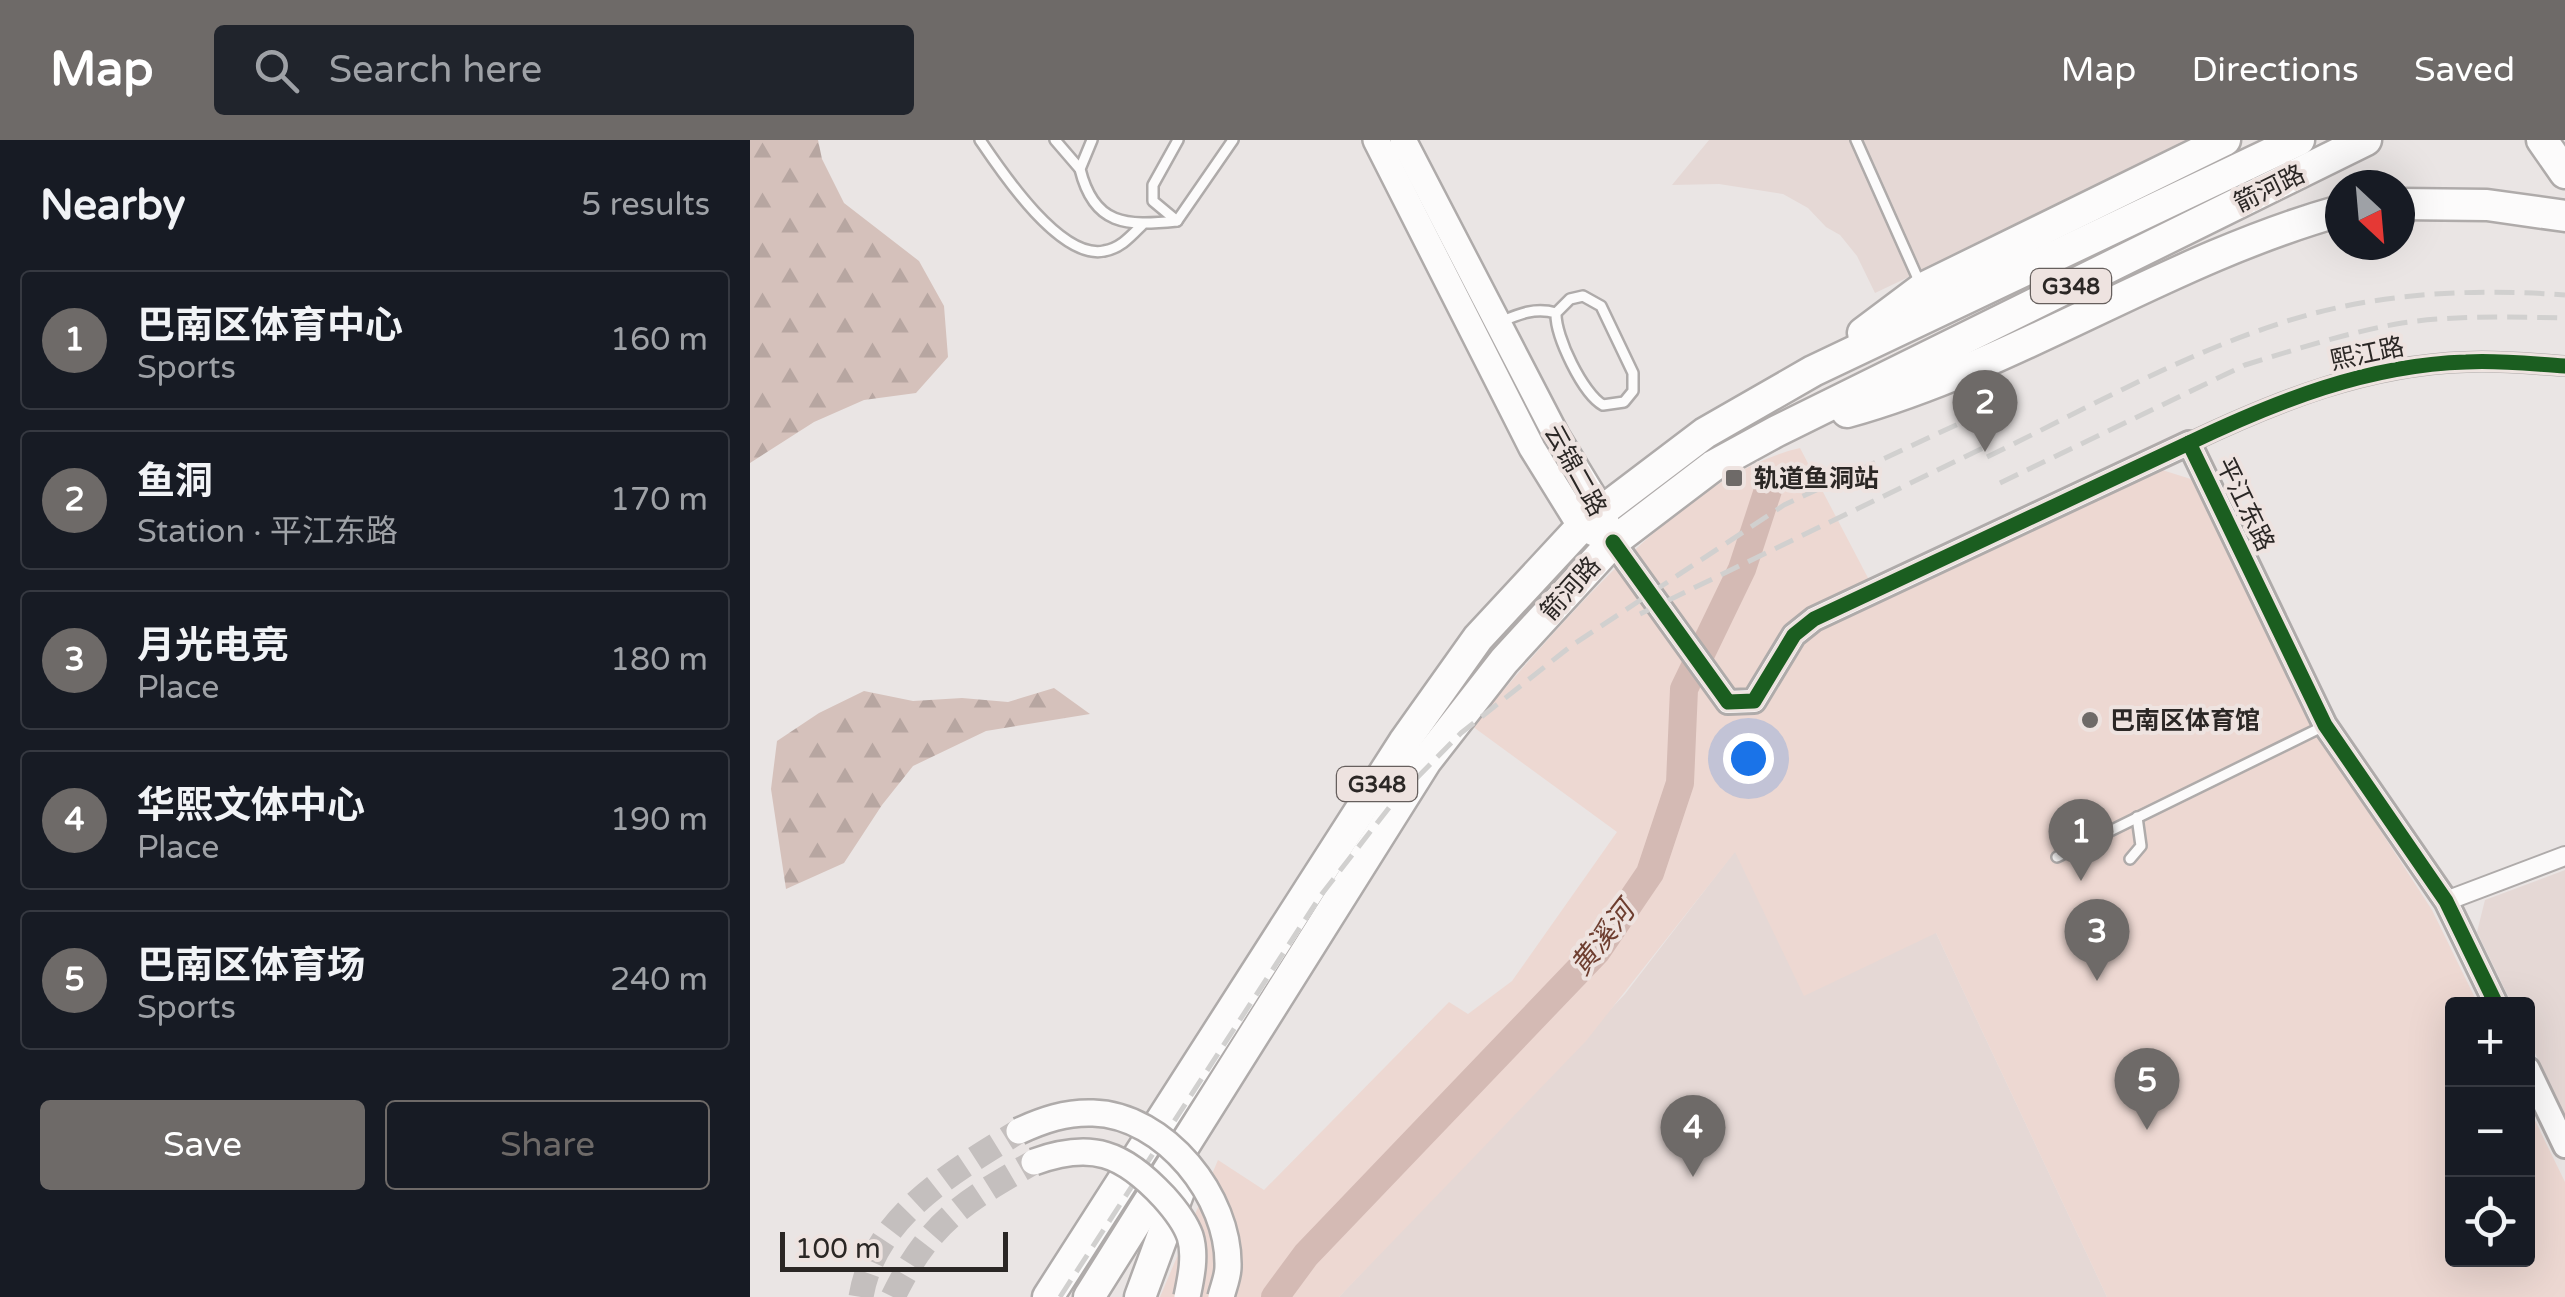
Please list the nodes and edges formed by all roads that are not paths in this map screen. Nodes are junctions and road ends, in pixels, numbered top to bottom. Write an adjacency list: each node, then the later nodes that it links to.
1 (980, 140): 19 (lane)
2 (1055, 140): 13 (lane)
3 (1092, 140): 13 (lane)
4 (1178, 140): 18 (lane)
5 (1232, 140): 18 (lane)
6 (1376, 140): 27 (main road, 云锦二路)
7 (1402, 140): 22 (main road, 云锦二路)
8 (1856, 140): 20 (lane)
9 (2225, 140): 20 (highway)
10 (2300, 140): 24 (highway, 箭河路 / G348)
11 (2366, 140): 25 (highway, 箭河路 / G348)
12 (2542, 140): 14 (highway)
13 (1080, 169): 19 (lane)
14 (2565, 173)
15 (2415, 204): 16 (highway)
16 (2565, 216)
17 (2325, 217): 25 (highway)
18 (1177, 221): 19 (lane)
19 (1142, 225)
20 (1922, 288): 24 (highway)
21 (1556, 313): 21 (lane); 22 (lane)
22 (1497, 323): 27 (main road, 云锦二路)
23 (2565, 366): 26 (street, 熙江路)
24 (1813, 371): 27 (highway, 箭河路 / G348)
25 (1776, 432): 28 (highway, 箭河路 / G348)
26 (2189, 443): 28 (street, 平江东路); 29 (street, 平江东路)
27 (1591, 518): 28 (main road, 云锦二路); 41 (highway, 箭河路 / G348)
28 (1613, 542): 36 (highway, 箭河路 / G348)
29 (2325, 726): 30 (lane); 34 (street, 平江东路)
30 (2137, 817): 32 (lane); 33 (lane)
31 (2565, 856): 34 (street)
32 (2056, 857)
33 (2130, 858)
34 (2446, 901): 35 (street, 平江东路)
35 (2493, 997)
36 (1224, 1082): 42 (highway, 箭河路 / G348); 43 (highway)
37 (2535, 1084): 39 (street)
38 (1019, 1131): 45 (main road, bridge)
39 (2565, 1146)
40 (1034, 1162): 44 (main road, bridge)
41 (1048, 1297)
42 (1089, 1297)
43 (1140, 1297)
44 (1188, 1297)
45 (1222, 1297)

